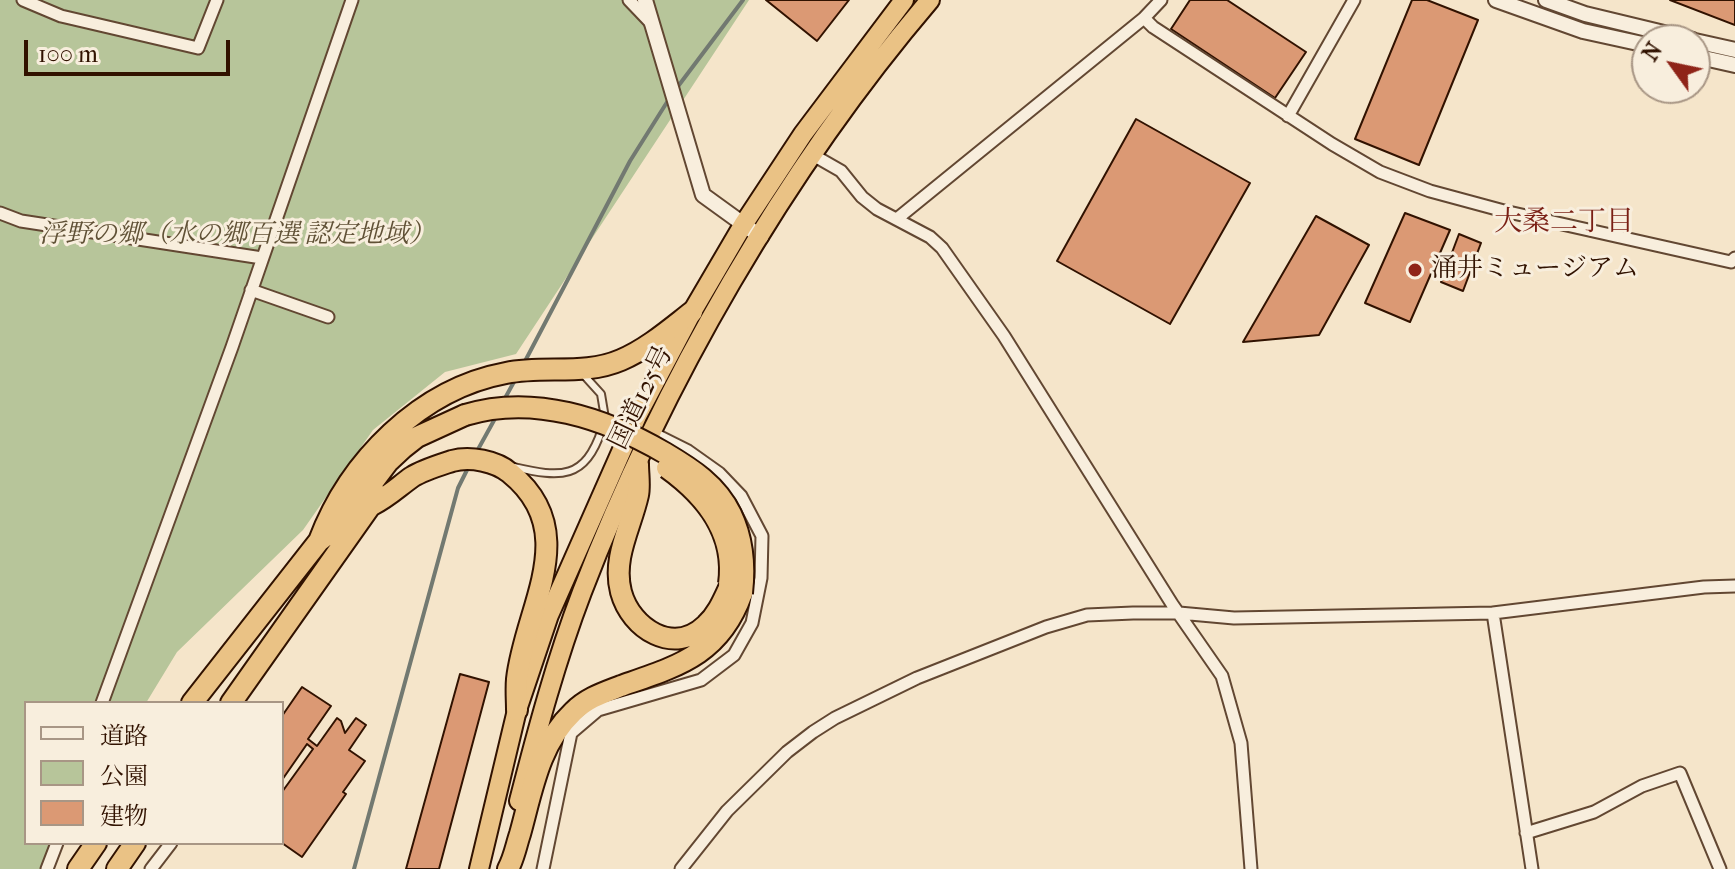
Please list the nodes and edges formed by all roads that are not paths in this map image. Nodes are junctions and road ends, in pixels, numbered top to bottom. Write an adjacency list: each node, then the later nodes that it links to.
1 (23, 0): 2 (street)
2 (217, 0)
3 (352, 0): 26 (street)
4 (629, 0): 13 (street)
5 (645, 0): 13 (street)
6 (904, 0): 24 (highway, 国道125号)
7 (930, 0): 21 (highway, 国道125号)
8 (1161, 0): 12 (street)
9 (1354, 0): 20 (street)
10 (1496, 0): 15 (street)
11 (1546, 0): 14 (street)
12 (1144, 18): 20 (street); 23 (street)
13 (651, 22): 24 (street)
14 (1631, 25)
15 (1631, 42)
16 (1711, 44): 17 (street)
17 (1735, 50)
18 (1711, 60): 19 (street)
19 (1735, 65)
20 (1288, 116): 27 (street)
21 (813, 155): 23 (street); 25 (highway, 国道125号)
22 (0, 213): 26 (street)
23 (898, 218): 40 (street)
24 (743, 225): 25 (street); 29 (highway, 国道125号)
25 (761, 237): 33 (highway, 国道125号)
26 (262, 258): 28 (street)
27 (1735, 258)
28 (251, 290): 30 (street); 42 (street)
29 (692, 312): 31 (highway); 45 (highway, 国道125号)
30 (328, 317)
31 (579, 370): 34 (lane); 37 (highway)
32 (465, 422): 36 (highway); 37 (highway); 39 (highway, bridge)
33 (652, 433): 35 (highway, 国道125号); 58 (street)
34 (493, 463): 36 (highway); 45 (highway)
35 (638, 464): 39 (highway); 56 (highway, 国道125号)
36 (372, 505): 44 (highway)
37 (319, 541): 43 (highway)
38 (1735, 586): 41 (street)
39 (735, 590): 57 (highway)
40 (1179, 613): 41 (street); 59 (street); 60 (street)
41 (1493, 613): 46 (street)
42 (103, 701)
43 (194, 701)
44 (232, 701)
45 (517, 710): 55 (highway, 国道125号)
46 (1526, 833): 61 (street); 62 (street)
47 (56, 845): 51 (street)
48 (95, 845): 52 (highway)
49 (134, 845): 53 (highway)
50 (169, 845): 54 (street)
51 (47, 869)
52 (78, 869)
53 (117, 869)
54 (151, 869)
55 (479, 869)
56 (501, 869)
57 (508, 869)
58 (543, 869)
59 (681, 869)
60 (1251, 869)
61 (1532, 869)
62 (1720, 869)

